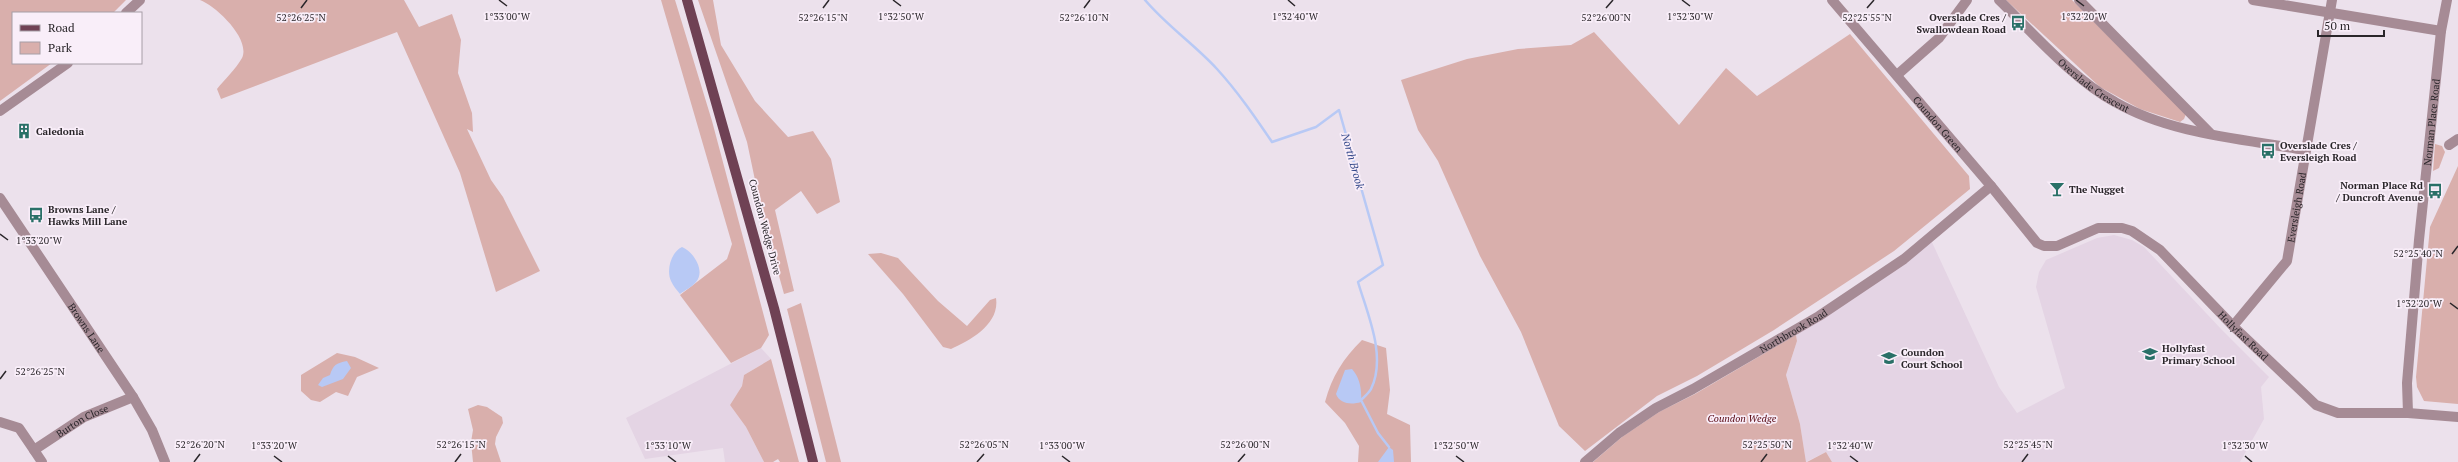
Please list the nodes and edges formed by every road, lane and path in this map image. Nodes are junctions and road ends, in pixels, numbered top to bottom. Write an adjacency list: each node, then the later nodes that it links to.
1 (140, 0): 10 (street)
2 (687, 0): 29 (main road, Coundon Wedge Drive)
3 (1832, 0): 14 (street, Coundon Green)
4 (1967, 0): 14 (street)
5 (1999, 0): 16 (street, Overslade Crescent)
6 (2079, 0): 16 (street)
7 (2253, 0): 11 (street)
8 (2332, 0): 11 (street, Eversleigh Road)
9 (2447, 0): 12 (street, Norman Place Road)
10 (127, 12)
11 (2330, 13): 12 (street); 17 (street, Eversleigh Road)
12 (2441, 31): 23 (street, Norman Place Road)
13 (67, 64): 15 (street)
14 (1897, 75): 18 (street, Coundon Green)
15 (0, 111)
16 (2210, 133): 17 (street, Overslade Crescent)
17 (2305, 150): 21 (street, Eversleigh Road)
18 (1992, 186): 20 (street, Coundon Green); 30 (street, Northbrook Road)
19 (0, 198): 22 (street, Browns Lane)
20 (2044, 246): 21 (street, Hollyfast Road)
21 (2233, 326): 23 (street, Hollyfast Road)
22 (133, 397): 26 (street, Burton Close); 28 (street, Browns Lane)
23 (2408, 412): 24 (street, Hollyfast Road)
24 (2458, 417)
25 (0, 422): 26 (street)
26 (34, 450): 27 (street)
27 (42, 462)
28 (165, 462)
29 (813, 462)
30 (1585, 462)

